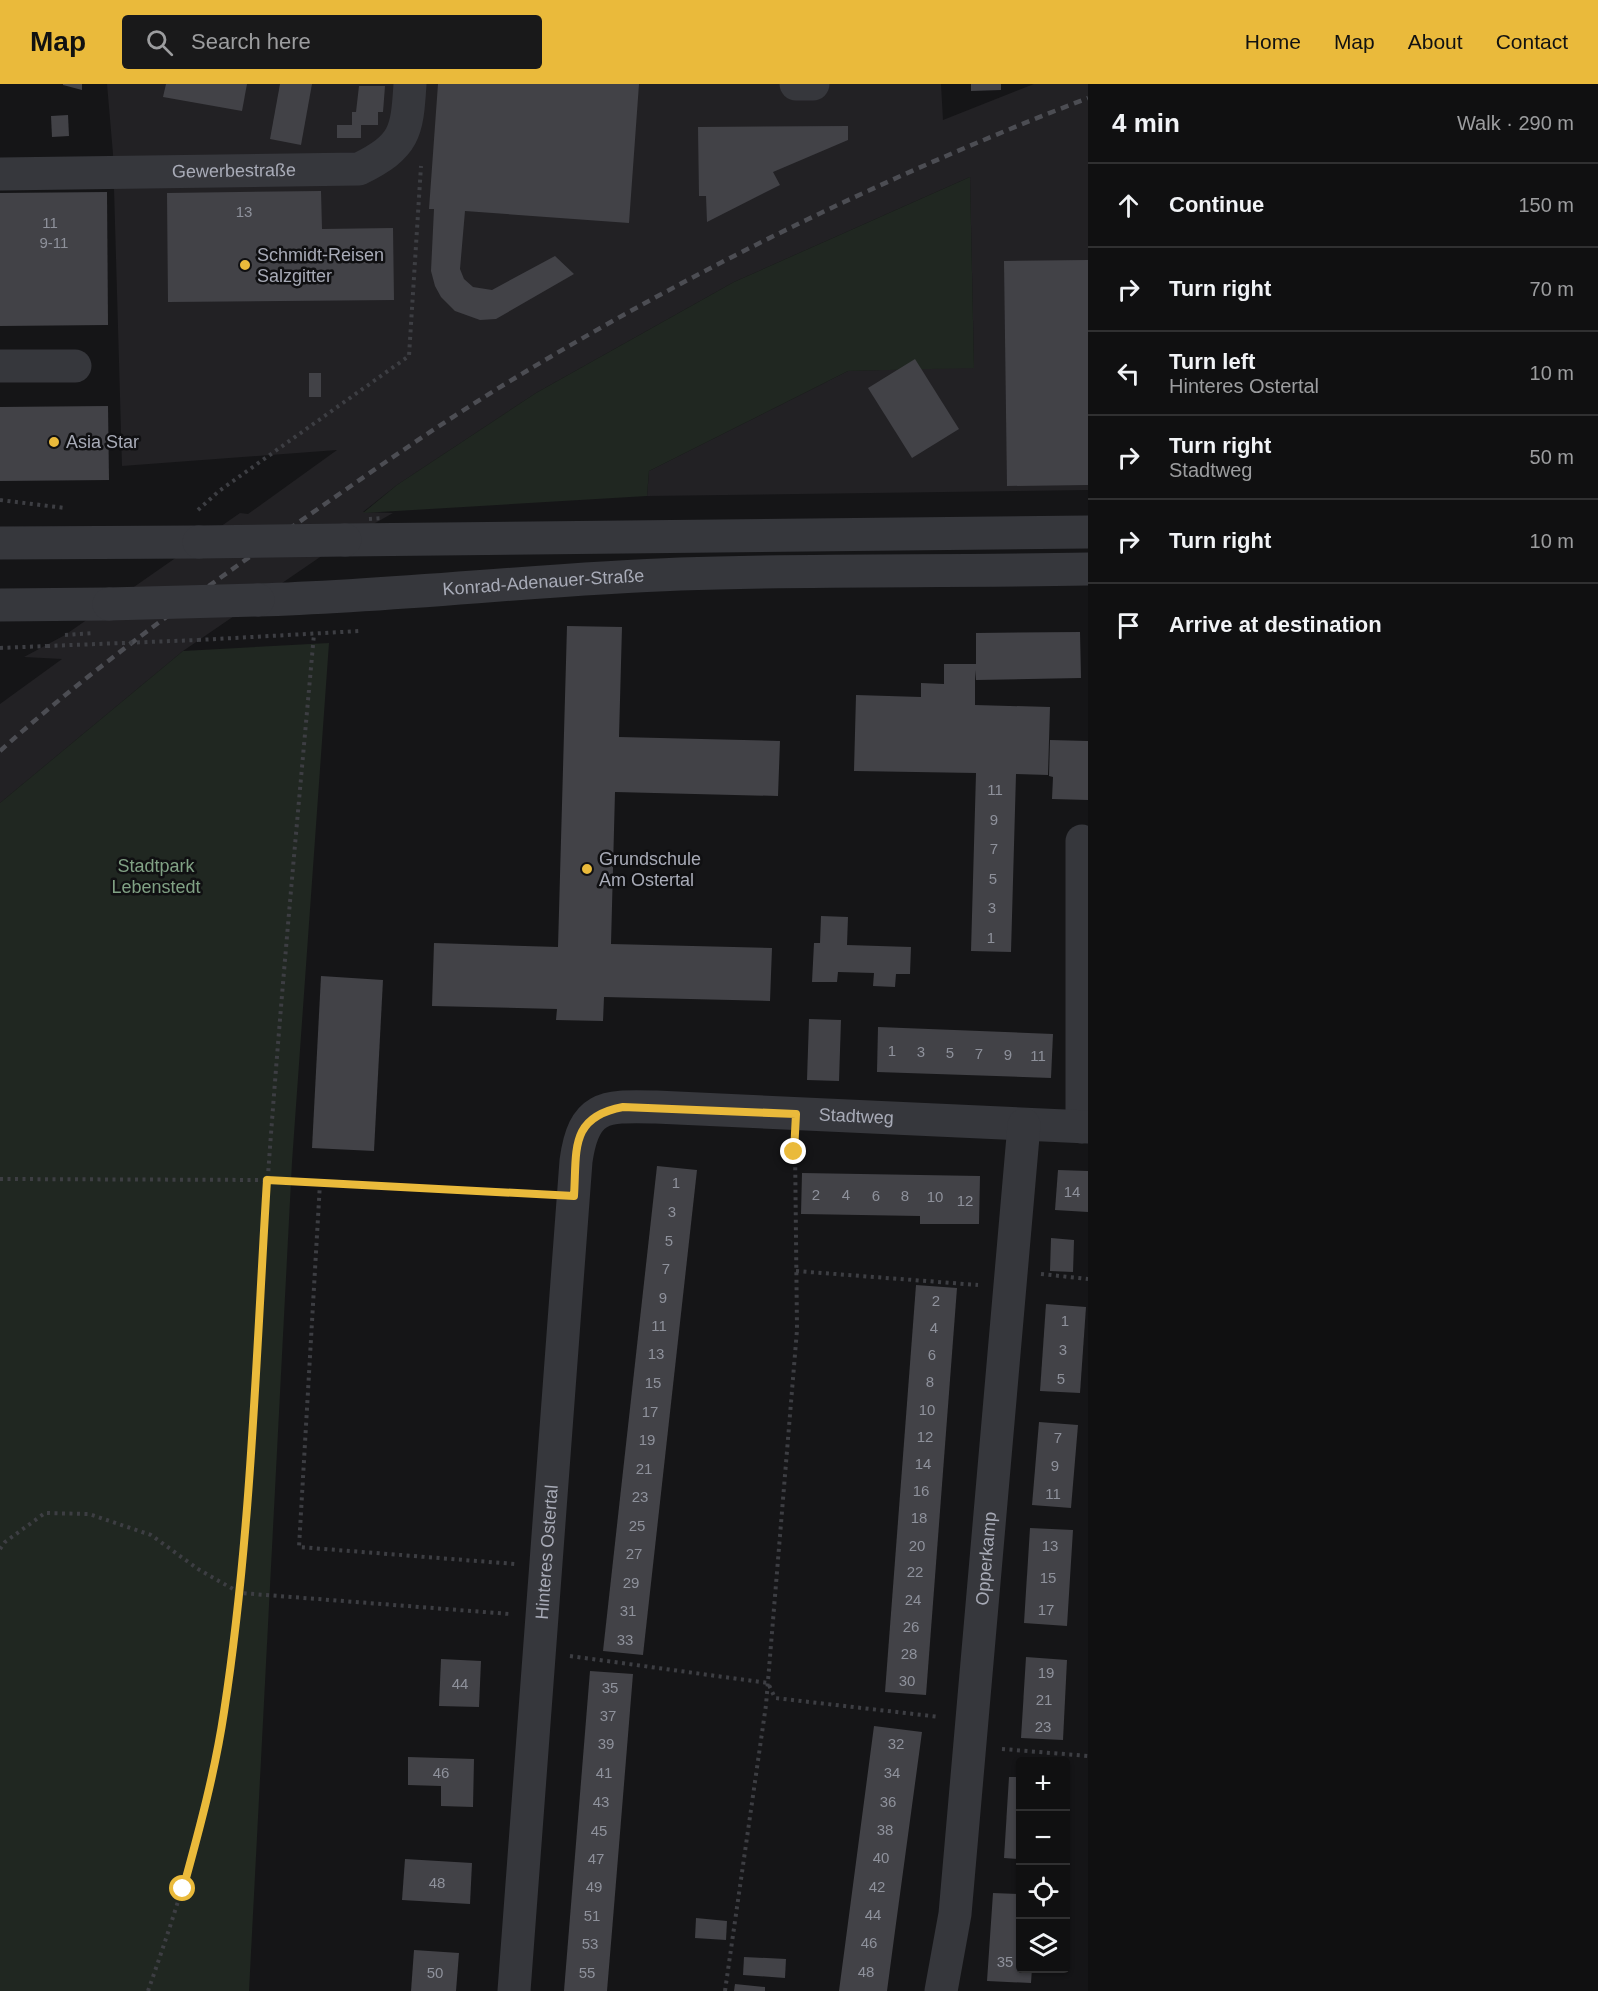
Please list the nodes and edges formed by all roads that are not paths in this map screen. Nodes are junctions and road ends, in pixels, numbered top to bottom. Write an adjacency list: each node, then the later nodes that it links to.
1 (410, 84): 4 (street, Gewerbestraße)
2 (796, 84): 3 (street)
3 (813, 84)
4 (0, 174)
5 (0, 366): 6 (street)
6 (75, 366)
7 (1088, 532): 8 (street, bridge)
8 (0, 543)
9 (1088, 569): 10 (street, Konrad-Adenauer-Straße, bridge)
10 (0, 605)
11 (1082, 841): 14 (street)
12 (590, 1118): 13 (street, Stadtweg); 15 (street, Hinteres Ostertal)
13 (1024, 1125): 14 (street, Stadtweg); 16 (street, Opperkamp)
14 (1085, 1127)
15 (514, 1991)
16 (941, 1991)

